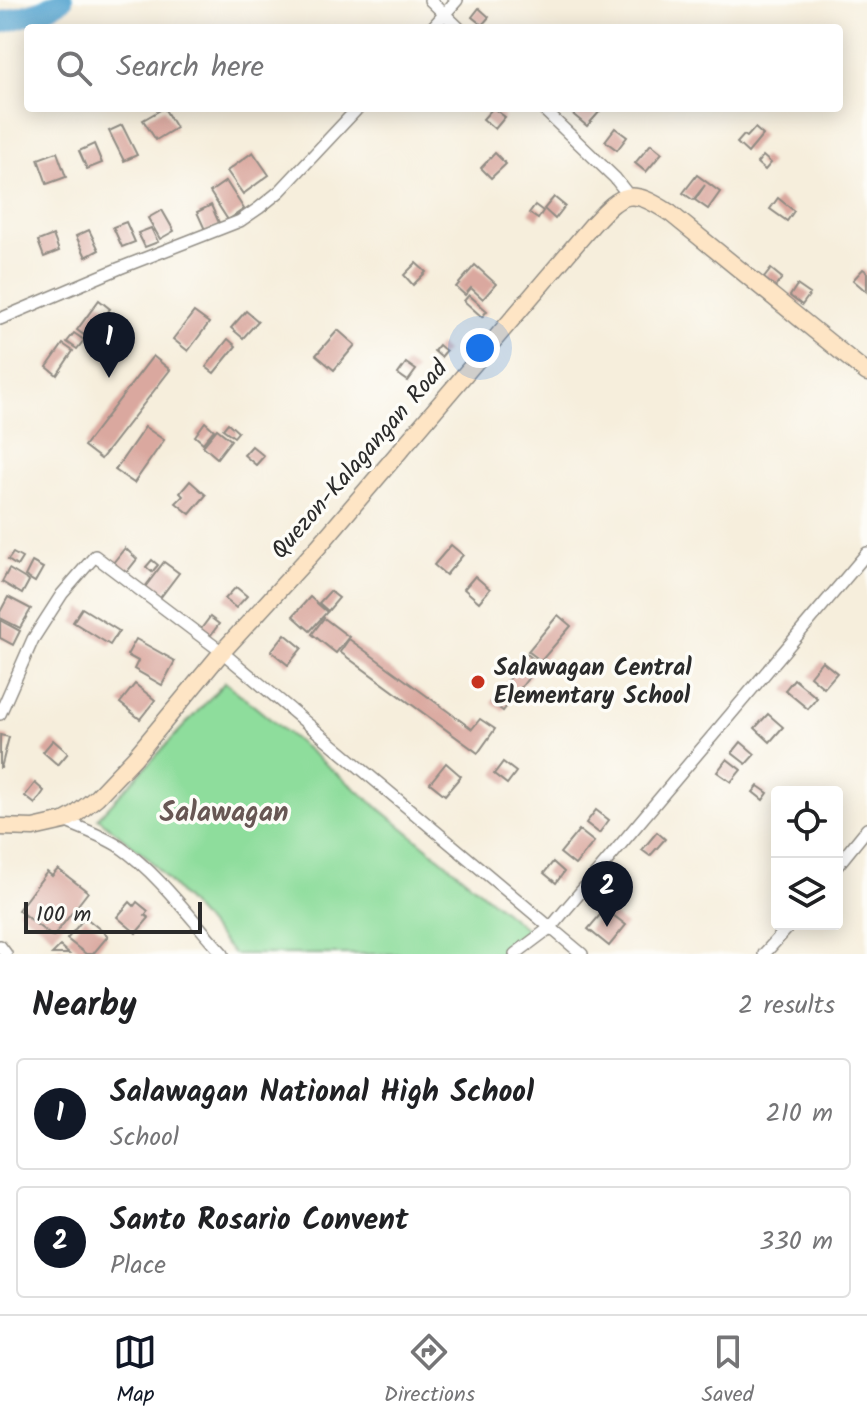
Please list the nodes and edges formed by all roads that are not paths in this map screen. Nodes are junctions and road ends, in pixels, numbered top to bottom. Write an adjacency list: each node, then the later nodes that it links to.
1 (430, 0): 3 (street)
2 (457, 0): 3 (street)
3 (445, 14): 4 (street); 5 (street)
4 (436, 24)
5 (455, 24)
6 (354, 112): 9 (street)
7 (546, 112): 8 (street)
8 (629, 196): 10 (main road); 12 (main road, Quezon-Kalagangan Road)
9 (0, 319)
10 (867, 373)
11 (867, 553): 18 (street)
12 (222, 652): 13 (street); 14 (main road, Quezon-Kalagangan Road); 18 (street)
13 (0, 714)
14 (64, 821): 15 (main road, Quezon-Kalagangan Road); 22 (street)
15 (0, 827)
16 (867, 829): 17 (street)
17 (843, 859)
18 (551, 927): 23 (street); 24 (street)
19 (786, 930): 25 (street)
20 (0, 946): 21 (street)
21 (6, 954)
22 (223, 954)
23 (515, 954)
24 (582, 954)
25 (764, 954)

